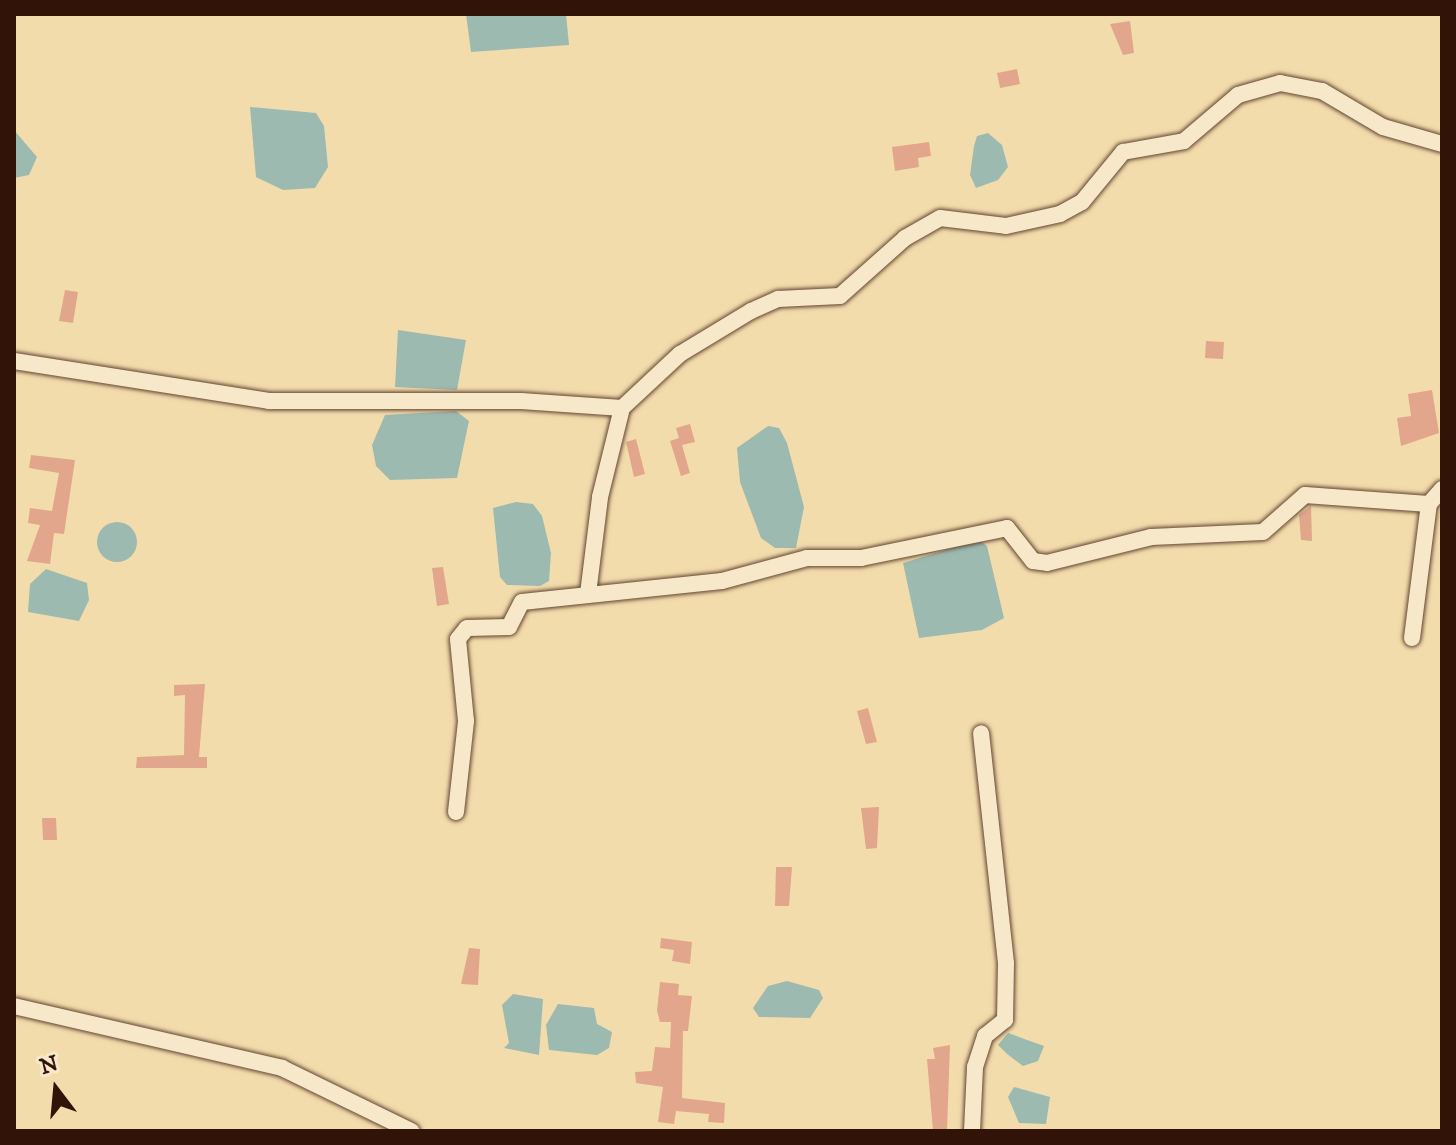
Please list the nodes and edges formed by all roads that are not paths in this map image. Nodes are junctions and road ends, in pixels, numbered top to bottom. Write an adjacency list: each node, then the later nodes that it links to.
1 (1442, 144): 3 (street)
2 (14, 361): 3 (street)
3 (622, 408): 6 (street)
4 (1442, 489): 5 (street)
5 (1429, 504): 6 (street); 7 (street)
6 (588, 594): 9 (street)
7 (1412, 638)
8 (981, 733): 12 (street)
9 (456, 812)
10 (14, 1006): 11 (street)
11 (411, 1131)
12 (972, 1131)

